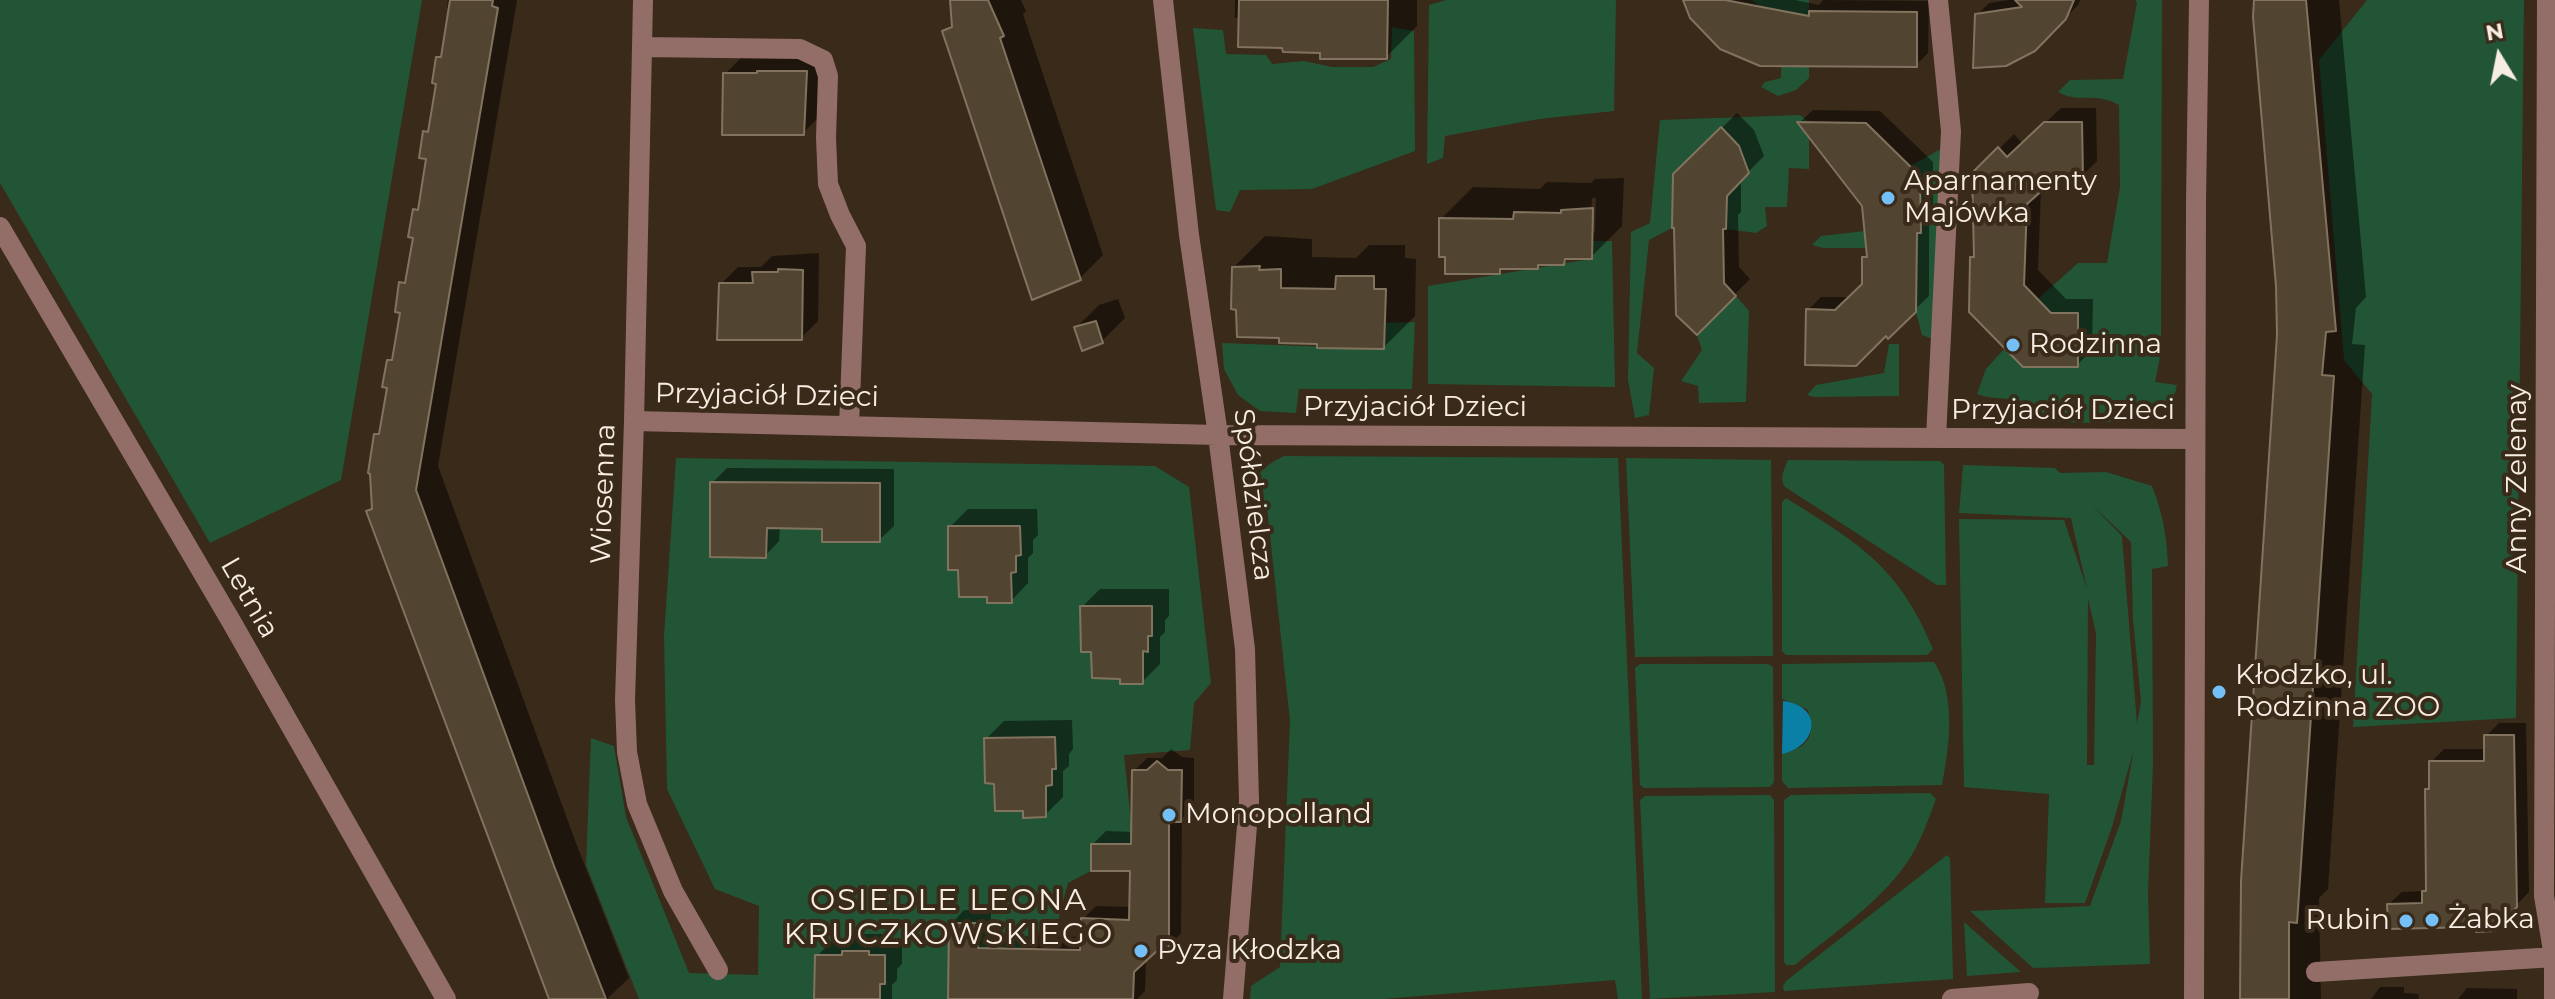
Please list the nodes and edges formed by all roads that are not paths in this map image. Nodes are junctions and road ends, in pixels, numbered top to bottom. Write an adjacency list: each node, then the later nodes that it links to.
1 (643, 0): 6 (street, Wiosenna)
2 (1163, 0): 10 (street, Spółdzielcza)
3 (1938, 0): 11 (street)
4 (2199, 0): 12 (street)
5 (2547, 0): 13 (street, Anny Zelenay)
6 (642, 47): 8 (street, Wiosenna); 9 (street)
7 (0, 227): 17 (street, Letnia)
8 (634, 421): 9 (street, Przyjaciół Dzieci); 14 (street, Wiosenna)
9 (849, 426): 10 (street, Przyjaciół Dzieci)
10 (1218, 435): 11 (street, Przyjaciół Dzieci); 18 (street, Spółdzielcza)
11 (1936, 438): 12 (street, Przyjaciół Dzieci)
12 (2195, 439): 20 (street)
13 (2554, 957): 15 (street); 21 (street, Anny Zelenay)
14 (718, 970)
15 (2316, 972)
16 (2029, 993): 19 (street)
17 (446, 999)
18 (1233, 999)
19 (1952, 999)
20 (2194, 999)
21 (2554, 999)

